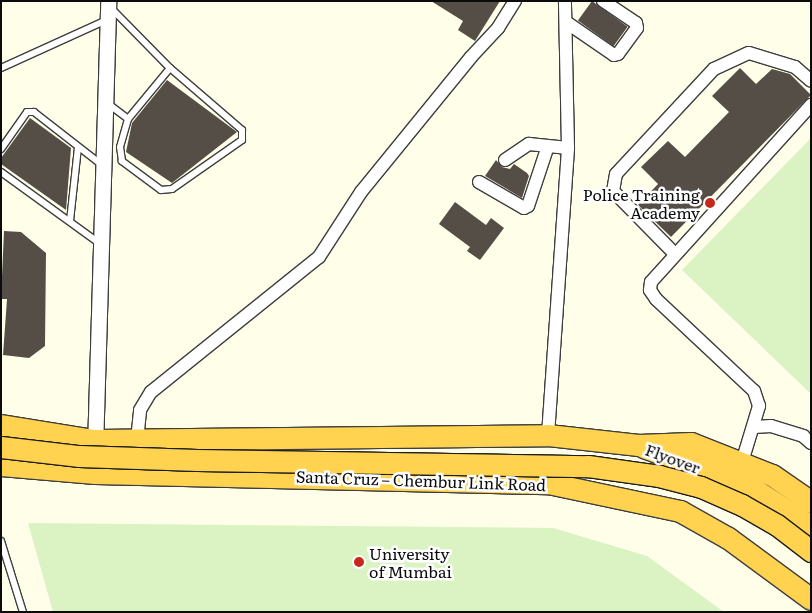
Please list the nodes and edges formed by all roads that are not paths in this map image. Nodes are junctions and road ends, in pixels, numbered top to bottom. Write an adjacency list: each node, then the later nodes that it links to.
1 (515, 1): 27 (street)
2 (565, 1): 5 (street)
3 (603, 1): 5 (street)
4 (109, 8): 6 (lane); 7 (lane); 9 (street)
5 (566, 22): 14 (street)
6 (1, 68)
7 (170, 68): 11 (lane); 11 (lane)
8 (811, 81): 22 (street)
9 (107, 103): 11 (lane); 17 (street)
10 (811, 105): 22 (street)
11 (128, 119)
12 (548, 146): 14 (street); 16 (street); 19 (street)
13 (78, 147): 15 (lane); 17 (lane); 20 (lane)
14 (568, 148): 25 (street)
15 (1, 149)
16 (505, 160)
17 (105, 167): 21 (street)
18 (1, 172): 20 (lane)
19 (478, 182)
20 (70, 221): 21 (lane)
21 (102, 245): 26 (street)
22 (674, 253): 24 (street)
23 (1, 425): 26 (highway)
24 (754, 427): 28 (street); 31 (street)
25 (548, 435): 27 (highway); 29 (highway)
26 (94, 440): 27 (highway); 33 (street)
27 (137, 440)
28 (811, 443)
29 (638, 445): 31 (highway); 35 (highway, Flyover)
30 (1, 447): 37 (highway, bridge)
31 (742, 462): 34 (highway)
32 (1, 465): 33 (highway, Santa Cruz – Chembur Link Road)
33 (95, 472): 38 (highway, Santa Cruz – Chembur Link Road)
34 (811, 502)
35 (811, 526)
36 (1, 541): 39 (lane)
37 (811, 551)
38 (811, 599)
39 (23, 612)

